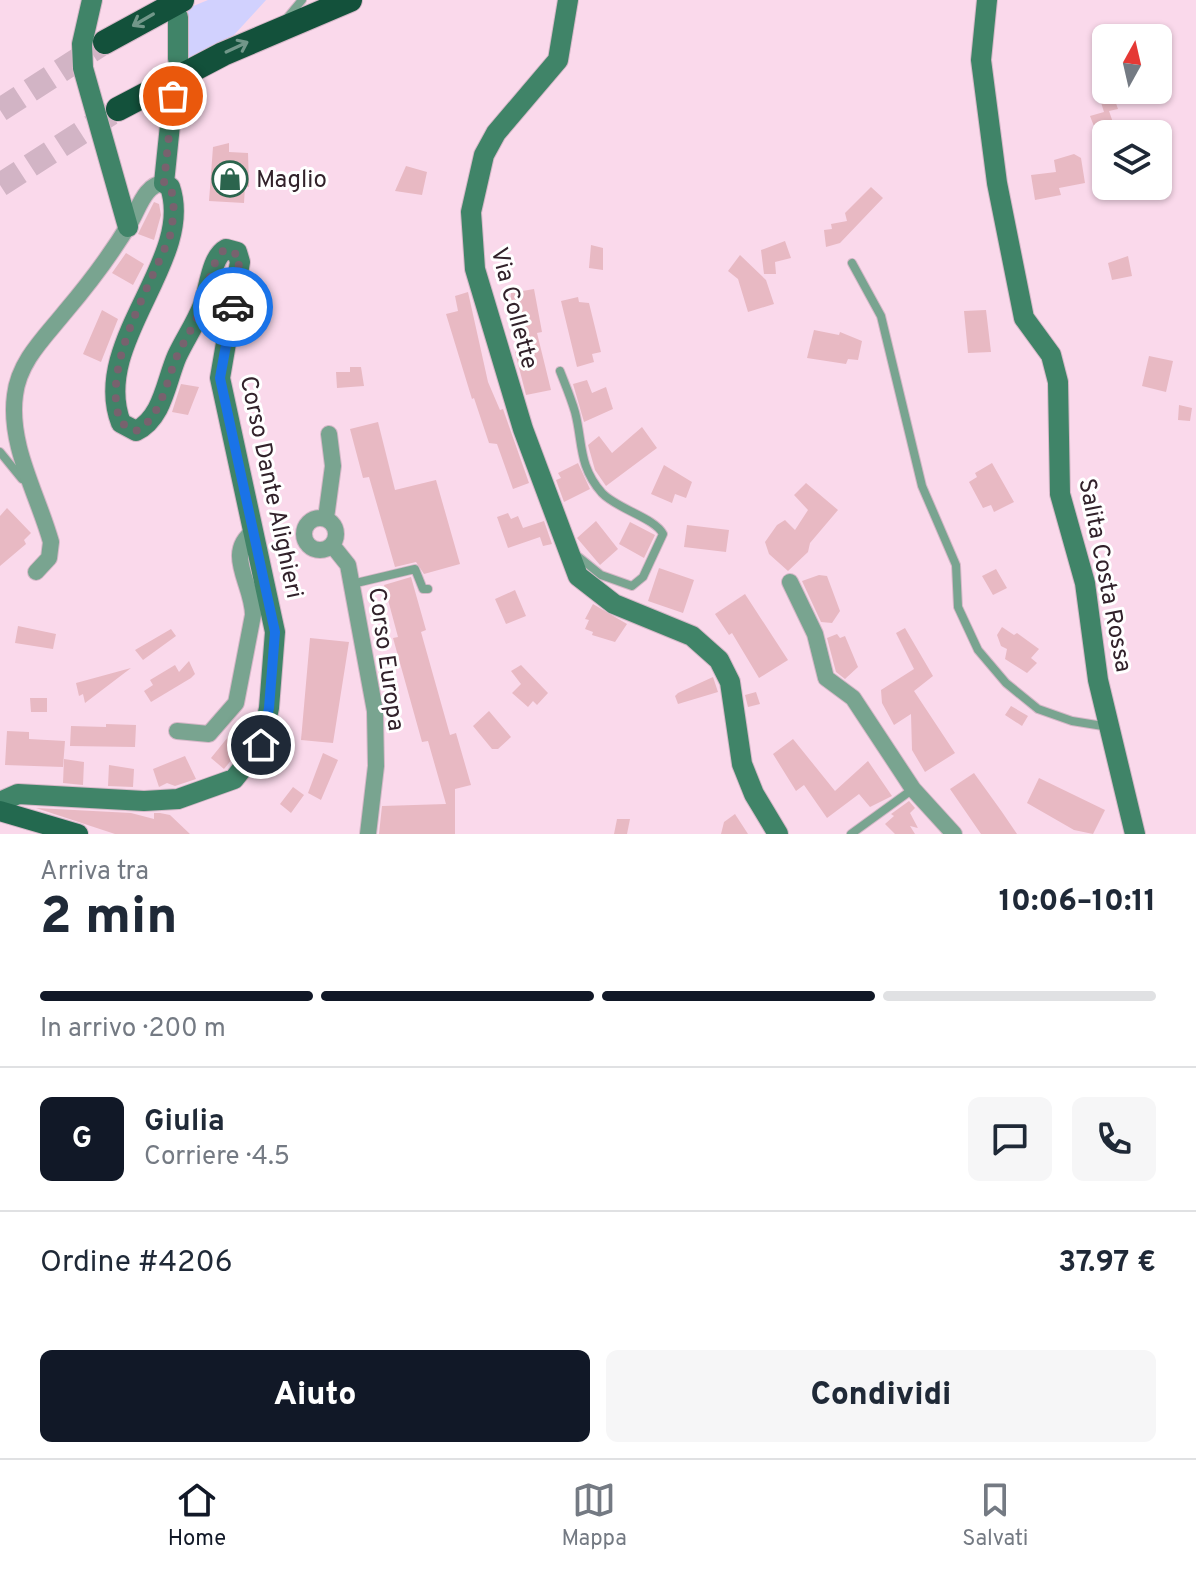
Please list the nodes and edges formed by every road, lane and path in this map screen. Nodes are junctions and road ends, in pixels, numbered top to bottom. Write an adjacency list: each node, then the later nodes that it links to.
1 (92, 0): 13 (street)
2 (302, 0): 7 (lane)
3 (350, 0): 7 (highway)
4 (568, 0): 22 (street, Via Collette)
5 (987, 0): 27 (street, Salita Costa Rossa)
6 (180, 8): 8 (highway, one-way to 8); 9 (street)
7 (281, 27): 11 (highway, one-way to 7)
8 (105, 42)
9 (178, 59)
10 (173, 96): 12 (street)
11 (118, 109)
12 (164, 183): 13 (street); 20 (street, Corso Dante Alighieri)
13 (128, 227): 18 (street)
14 (852, 263): 27 (lane)
15 (560, 371): 22 (lane, Via Collette)
16 (329, 434): 19 (street, Corso Europa)
17 (0, 452): 18 (lane)
18 (44, 516): 23 (street)
19 (326, 518): 21 (street, Corso Europa); 21 (street)
20 (254, 531): 28 (street); 30 (street, Corso Dante Alighieri)
21 (332, 545): 25 (street, Corso Europa)
22 (567, 552): 33 (street, Via Collette)
23 (36, 572)
24 (790, 582): 29 (street)
25 (352, 584): 26 (lane); 32 (street, Corso Europa)
26 (428, 589)
27 (1110, 727): 36 (street, Salita Costa Rossa)
28 (177, 731)
29 (913, 789): 34 (lane); 35 (street)
30 (0, 810): 31 (main road)
31 (78, 834)
32 (368, 834)
33 (778, 834)
34 (851, 834)
35 (954, 834)
36 (1135, 834)

